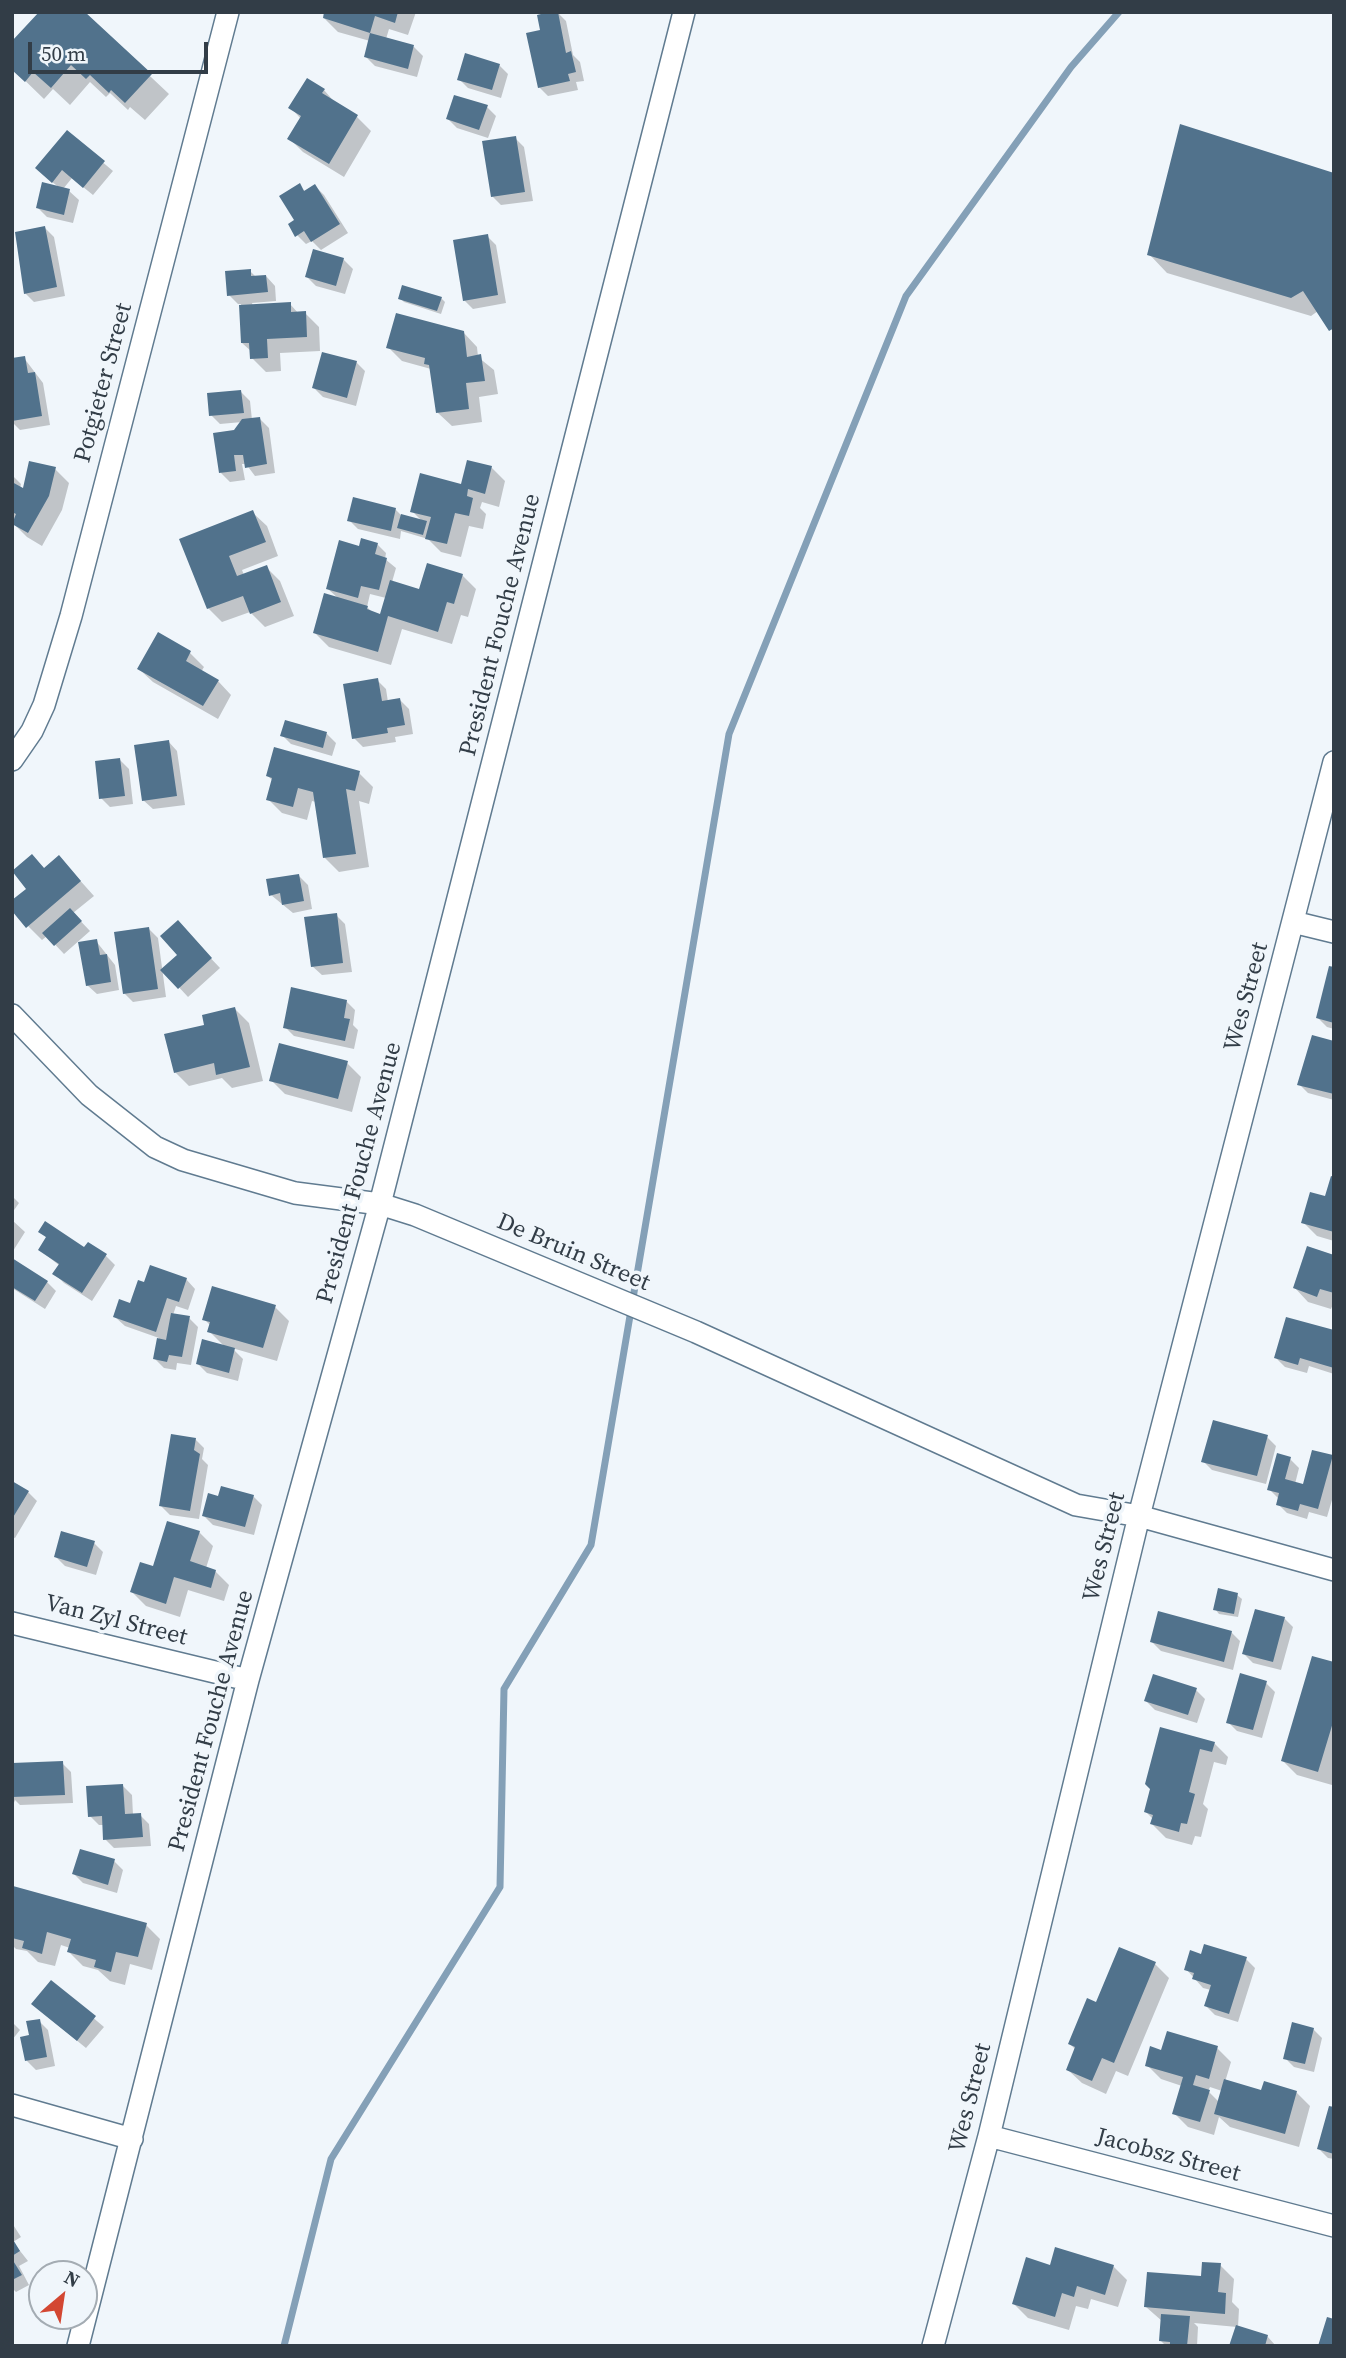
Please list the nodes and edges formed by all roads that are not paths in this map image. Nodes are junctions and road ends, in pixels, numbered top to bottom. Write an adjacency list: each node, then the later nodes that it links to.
1 (228, 12): 3 (street, Potgieter Street)
2 (684, 12): 8 (street, President Fouche Avenue)
3 (12, 760)
4 (1334, 762): 5 (street, Wes Street)
5 (1293, 922): 6 (street); 9 (street, Wes Street)
6 (1334, 932)
7 (12, 1015): 8 (street, De Bruin Street)
8 (380, 1204): 9 (street, De Bruin Street); 12 (street, President Fouche Avenue)
9 (1139, 1517): 10 (street, De Bruin Street); 14 (street, Wes Street)
10 (1334, 1570)
11 (12, 1623): 12 (street, Van Zyl Street)
12 (248, 1680): 15 (street, President Fouche Avenue)
13 (12, 2105): 15 (street)
14 (989, 2136): 16 (street, Jacobsz Street); 18 (street, Wes Street)
15 (132, 2139): 17 (street, President Fouche Avenue)
16 (1334, 2226)
17 (78, 2346)
18 (933, 2346)

